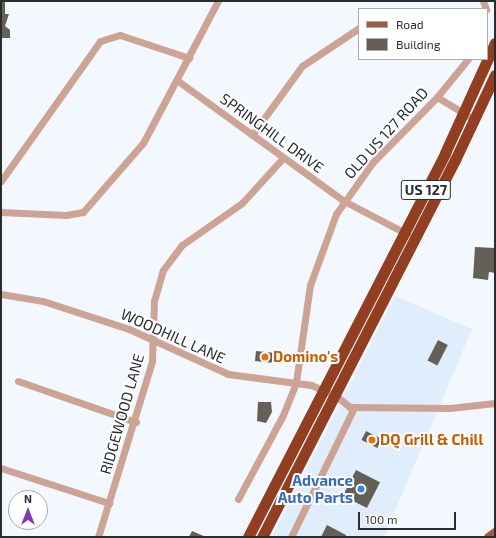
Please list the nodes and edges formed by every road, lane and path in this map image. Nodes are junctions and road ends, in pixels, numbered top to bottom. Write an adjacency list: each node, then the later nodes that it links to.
1 (218, 1): 4 (street)
2 (358, 29): 13 (street)
3 (495, 43): 5 (highway, US 127)
4 (189, 58): 9 (street); 15 (street)
5 (488, 59)
6 (467, 60): 10 (street, OLD US 127 ROAD)
7 (487, 60): 11 (highway, US 127)
8 (495, 75): 12 (highway, US 127)
9 (178, 81): 13 (street, SPRINGHILL DRIVE); 17 (street)
10 (437, 97): 11 (street); 16 (street, OLD US 127 ROAD)
11 (463, 115): 12 (street); 18 (highway, US 127)
12 (475, 120): 19 (highway, US 127)
13 (252, 135): 14 (street, SPRINGHILL DRIVE)
14 (283, 158): 16 (street, SPRINGHILL DRIVE); 21 (street, RIDGEWOOD LANE)
15 (1, 181)
16 (344, 201): 18 (street, SPRINGHILL DRIVE); 23 (street, OLD US 127 ROAD)
17 (1, 212)
18 (404, 232): 19 (street, SPRINGHILL DRIVE); 24 (highway, US 127)
19 (415, 239): 25 (highway, US 127)
20 (1, 294): 21 (street, WOODHILL LANE)
21 (155, 339): 23 (street, WOODHILL LANE); 28 (street, RIDGEWOOD LANE)
22 (18, 381): 28 (street)
23 (296, 382): 24 (street, WOODHILL LANE); 30 (street, OLD US 127 ROAD)
24 (323, 390): 25 (street, WOODHILL LANE); 34 (highway, US 127)
25 (335, 395): 27 (street, WOODHILL LANE); 35 (highway, US 127)
26 (495, 403): 27 (street)
27 (354, 408): 36 (street)
28 (136, 422): 31 (street, RIDGEWOOD LANE)
29 (1, 468): 31 (street)
30 (238, 499)
31 (109, 503): 33 (street, RIDGEWOOD LANE)
32 (495, 532): 37 (main road)
33 (98, 537)
34 (248, 537)
35 (262, 537)
36 (290, 537)
37 (488, 537)

